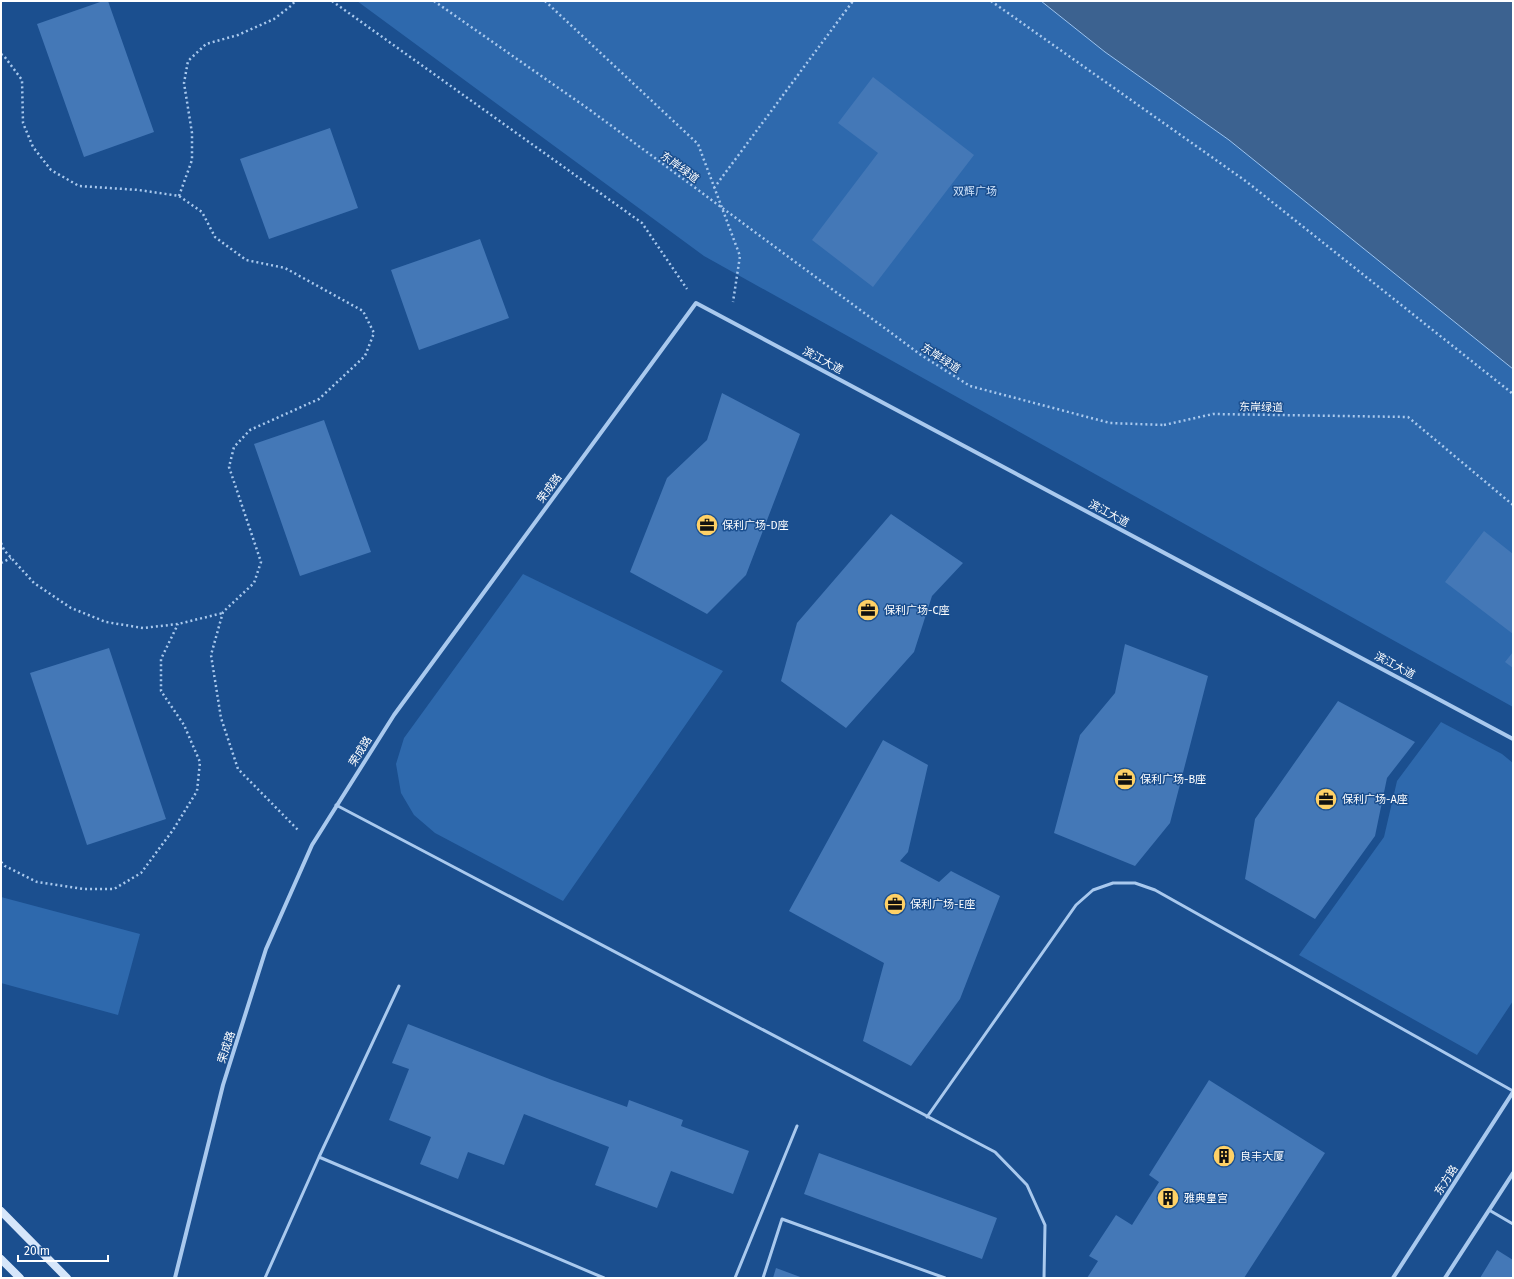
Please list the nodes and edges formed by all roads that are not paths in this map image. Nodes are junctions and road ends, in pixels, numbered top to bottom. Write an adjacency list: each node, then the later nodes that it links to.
1 (696, 303): 2 (street, 滨江大道); 3 (street, 荣成路)
2 (1513, 739)
3 (336, 805): 6 (lane); 16 (street, 荣成路)
4 (399, 986): 8 (lane)
5 (1513, 1092): 6 (lane); 23 (street, 东方路)
6 (927, 1117): 22 (lane)
7 (797, 1126): 19 (lane)
8 (319, 1157): 17 (lane); 18 (lane)
9 (1513, 1173): 10 (street)
10 (1489, 1210): 12 (lane); 24 (street)
11 (1, 1211): 15 (main road)
12 (1513, 1224)
13 (1, 1259): 14 (main road)
14 (20, 1278)
15 (67, 1278)
16 (175, 1278)
17 (265, 1278)
18 (604, 1278)
19 (735, 1278)
20 (763, 1278): 21 (lane)
21 (945, 1278)
22 (1044, 1278)
23 (1393, 1278)
24 (1445, 1278)

